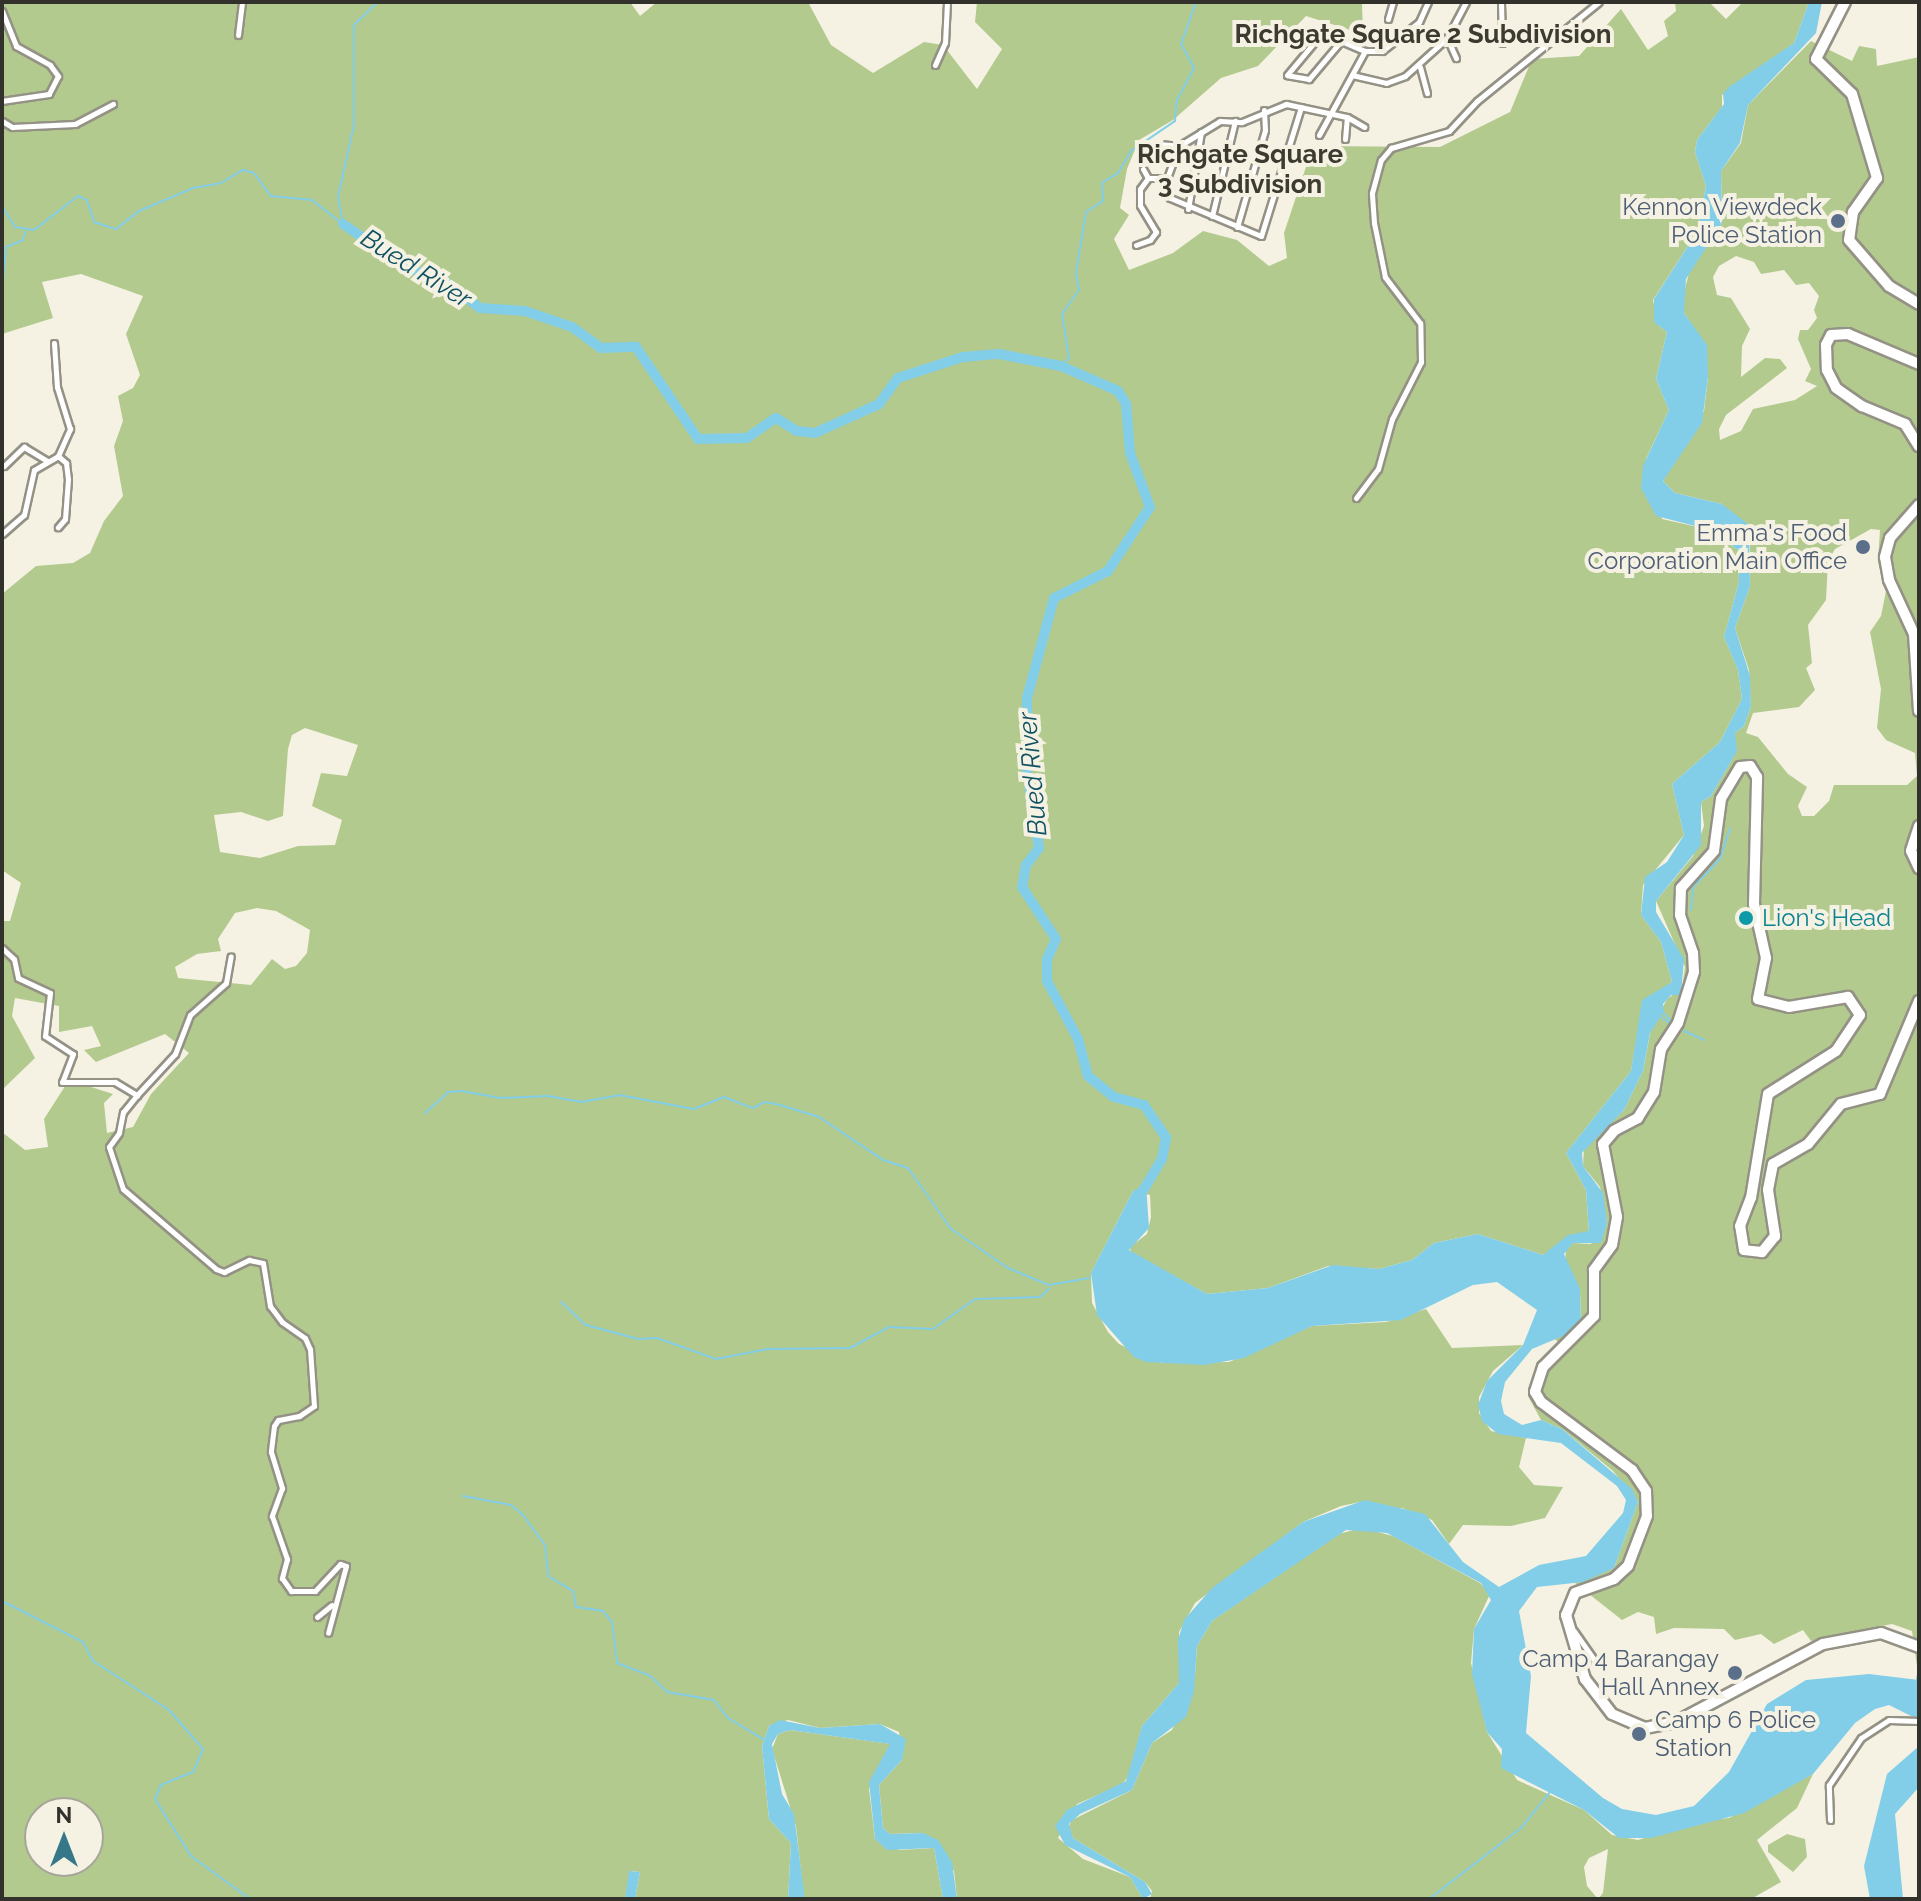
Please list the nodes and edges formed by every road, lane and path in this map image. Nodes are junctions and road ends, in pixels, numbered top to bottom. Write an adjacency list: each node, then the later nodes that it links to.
1 (242, 2): 11 (street)
2 (947, 2): 17 (street)
3 (1393, 2): 10 (street)
4 (1428, 2): 15 (street)
5 (1466, 2): 12 (street)
6 (1501, 2): 14 (street)
7 (1599, 2): 49 (street)
8 (1845, 2): 42 (highway)
9 (2, 11): 21 (street)
10 (1388, 19)
11 (238, 35)
12 (1447, 38): 16 (street); 18 (street)
13 (1341, 41): 13 (street); 15 (street)
14 (1502, 43)
15 (1365, 51): 19 (street)
16 (1456, 58)
17 (935, 65)
18 (1420, 67): 19 (street); 20 (street)
19 (1352, 75): 25 (street)
20 (1427, 93)
21 (2, 101)
22 (113, 104): 27 (street)
23 (1301, 107): 24 (street); 25 (street); 40 (street)
24 (1264, 110): 28 (street); 40 (street)
25 (1328, 113): 26 (street); 31 (street)
26 (1347, 117): 29 (street); 32 (street)
27 (2, 121)
28 (1235, 121): 30 (street); 39 (street)
29 (1364, 127)
30 (1201, 132): 34 (street); 38 (street)
31 (1319, 135)
32 (1345, 139)
33 (1158, 144): 34 (street)
34 (1179, 146): 37 (street)
35 (1143, 169): 36 (street)
36 (1148, 178): 37 (street); 41 (street)
37 (1167, 178): 38 (street)
38 (1188, 209): 39 (street)
39 (1212, 217): 40 (street)
40 (1237, 227)
41 (1136, 245)
42 (1919, 304)
43 (54, 343): 46 (street)
44 (1919, 364): 45 (highway)
45 (1919, 446)
46 (58, 456): 47 (street); 51 (street)
47 (48, 462): 48 (street); 52 (street)
48 (4, 466)
49 (1356, 498)
50 (1919, 505): 53 (highway)
51 (58, 527)
52 (2, 534)
53 (1919, 711)
54 (1919, 826): 55 (highway)
55 (1919, 868)
56 (2, 948): 59 (street)
57 (231, 956): 59 (street)
58 (1919, 1001): 61 (highway)
59 (137, 1095): 60 (street)
60 (334, 1603): 62 (street); 63 (street)
61 (1567, 1611): 64 (highway); 65 (street)
62 (317, 1617)
63 (328, 1633)
64 (1919, 1647)
65 (1596, 1662)
66 (1917, 1721): 67 (street)
67 (1830, 1820)

